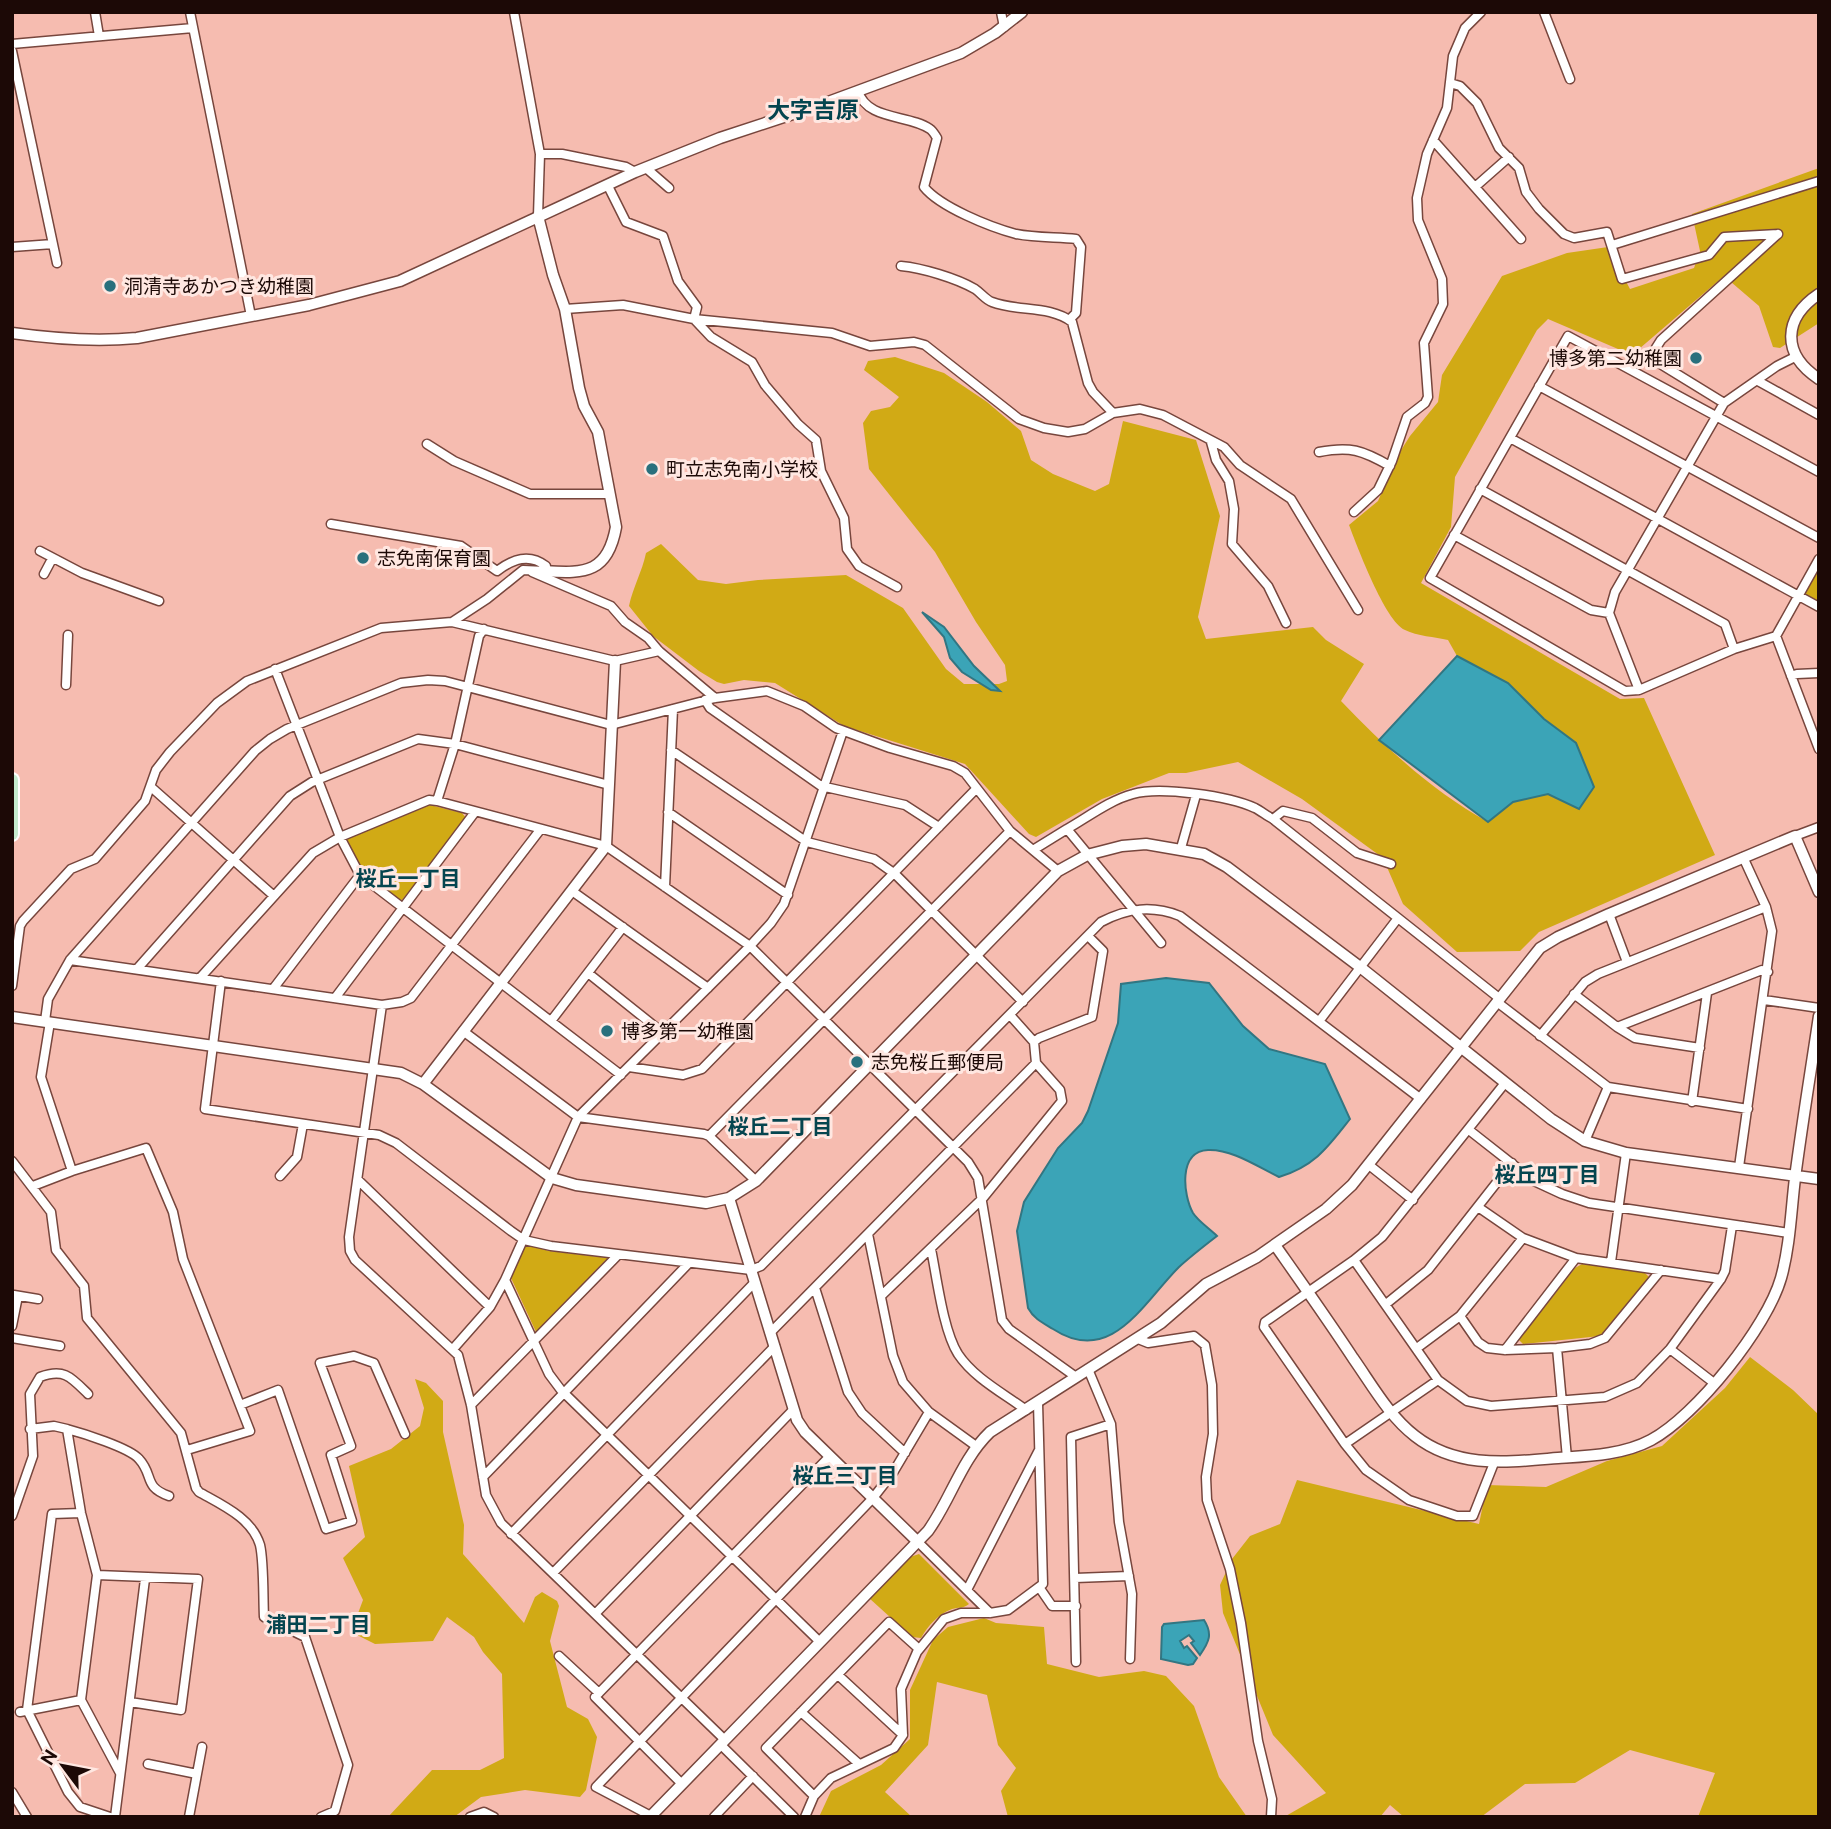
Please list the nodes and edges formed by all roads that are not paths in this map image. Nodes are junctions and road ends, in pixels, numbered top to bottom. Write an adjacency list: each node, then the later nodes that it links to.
1 (94, 12): 10 (street)
2 (190, 12): 8 (street)
3 (514, 12): 17 (street)
4 (1001, 12): 9 (street)
5 (1022, 12): 9 (street)
6 (1481, 12): 14 (street)
7 (1544, 12): 13 (street)
8 (193, 27): 10 (street); 34 (street)
9 (1004, 27): 15 (street)
10 (99, 36): 11 (street)
11 (12, 44)
12 (12, 51): 27 (street)
13 (1570, 79)
14 (1450, 83): 16 (street); 18 (street)
15 (858, 91): 19 (street); 35 (street)
16 (1433, 140): 23 (street); 52 (street)
17 (540, 155): 20 (street); 25 (street)
18 (1509, 157): 23 (street); 28 (street)
19 (646, 168): 20 (street); 24 (street)
20 (635, 172): 22 (street)
21 (1819, 181): 28 (street)
22 (608, 186): 25 (street); 36 (street)
23 (1475, 187): 26 (street)
24 (669, 188)
25 (538, 216): 33 (street); 34 (street)
26 (1521, 239)
27 (52, 244): 29 (street); 30 (street)
28 (1612, 244): 42 (street)
29 (12, 247)
30 (57, 263)
31 (901, 266): 35 (street)
32 (1819, 293): 38 (street)
33 (565, 309): 36 (street); 55 (street)
34 (251, 316): 37 (street)
35 (1070, 319): 43 (street)
36 (694, 320): 43 (street); 68 (street)
37 (12, 333)
38 (1795, 357): 39 (street); 40 (street)
39 (1819, 379)
40 (1758, 381): 42 (street); 45 (street)
41 (1539, 386): 44 (street); 46 (street); 51 (street)
42 (1724, 403): 44 (street)
43 (1113, 413): 47 (street)
44 (1717, 415): 51 (street); 53 (street)
45 (1819, 415)
46 (1510, 438): 54 (street); 57 (street)
47 (1211, 442): 72 (street); 75 (street)
48 (427, 444): 55 (street)
49 (1319, 452): 52 (street)
50 (1819, 461): 53 (street)
51 (1688, 465): 57 (street); 60 (street)
52 (1390, 466): 56 (street)
53 (1816, 470)
54 (1480, 489): 59 (street); 64 (street)
55 (610, 494): 66 (street)
56 (1354, 512)
57 (1658, 517): 64 (street); 69 (street)
58 (331, 524): 66 (street)
59 (1454, 535): 73 (street); 87 (street)
60 (1819, 538)
61 (40, 551): 62 (street)
62 (52, 559): 67 (street); 70 (street)
63 (1819, 559): 69 (street)
64 (1627, 570): 73 (street); 79 (street)
65 (529, 571): 66 (street); 74 (street); 80 (street)
66 (546, 571)
67 (44, 574)
68 (897, 587)
69 (1799, 596): 71 (street); 78 (street)
70 (159, 601)
71 (1819, 607)
72 (1358, 610)
73 (1609, 613): 87 (street)
74 (452, 622): 76 (street); 82 (street)
75 (1286, 623)
76 (484, 629): 81 (street); 86 (street)
77 (68, 635): 85 (street)
78 (1776, 636): 79 (street); 84 (street)
79 (1734, 649): 87 (street)
80 (659, 651): 81 (street); 88 (street)
81 (615, 661): 92 (street)
82 (275, 669): 91 (street); 102 (street)
83 (1819, 673): 84 (street)
84 (1791, 676): 93 (street)
85 (66, 685)
86 (468, 686): 91 (street); 92 (street); 95 (street)
87 (1639, 690)
88 (715, 698): 89 (street); 94 (street)
89 (705, 700): 90 (street); 101 (street)
90 (673, 709): 92 (street); 97 (street)
91 (296, 725): 98 (street); 109 (street)
92 (611, 725): 100 (street)
93 (1815, 729): 96 (street)
94 (843, 731): 101 (street); 103 (street)
95 (455, 744): 98 (street); 100 (street); 105 (street)
96 (1819, 749)
97 (671, 750): 107 (street); 118 (street)
98 (318, 779): 117 (street); 124 (street)
99 (12, 780): 115 (main road)
100 (609, 785): 119 (street)
101 (825, 787): 110 (street); 118 (street)
102 (151, 788): 109 (street); 157 (street)
103 (976, 789): 110 (street); 114 (street)
104 (1196, 795): 108 (street); 112 (street); 120 (street)
105 (437, 801): 106 (street); 117 (street)
106 (475, 812): 113 (street); 136 (street)
107 (668, 812): 130 (street); 133 (street)
108 (1273, 820): 125 (street); 140 (street)
109 (193, 823): 124 (street); 147 (street)
110 (939, 827): 128 (street)
111 (1819, 827): 116 (street)
112 (1067, 829): 121 (street); 122 (street)
113 (540, 830): 119 (street); 144 (street)
114 (1010, 831): 121 (street); 138 (street)
115 (12, 834)
116 (1795, 836): 123 (street); 129 (street)
117 (340, 837): 127 (street); 134 (street)
118 (807, 842): 128 (street); 133 (street)
119 (606, 846): 130 (street); 131 (street)
120 (1181, 848): 122 (street); 149 (street)
121 (1033, 850): 126 (street)
122 (1087, 855): 126 (street); 137 (street)
123 (1743, 857): 135 (street); 139 (street)
124 (233, 860): 134 (street); 150 (street)
125 (1391, 864)
126 (1058, 871): 146 (street)
127 (360, 874): 136 (street); 159 (street)
128 (895, 874): 138 (street); 156 (street)
129 (1816, 877): 132 (street)
130 (665, 887): 145 (street)
131 (572, 891): 141 (street); 155 (street)
132 (1819, 892)
133 (788, 895): 145 (street)
134 (274, 897): 153 (street)
135 (1766, 907): 148 (street); 151 (street)
136 (403, 908): 144 (street); 162 (street)
137 (1133, 909): 142 (street); 143 (street); 172 (street)
138 (933, 912): 146 (street); 171 (street)
139 (1609, 914): 148 (street); 163 (street)
140 (1398, 918): 149 (street); 163 (street)
141 (623, 927): 152 (street); 158 (street)
142 (1088, 936): 165 (street); 179 (street)
143 (1161, 943)
144 (452, 945): 155 (street); 166 (street)
145 (750, 946): 156 (street); 158 (street)
146 (976, 955): 165 (street); 184 (street)
147 (70, 960): 150 (street); 173 (street)
148 (1628, 962): 161 (street)
149 (1360, 968): 172 (street); 181 (street)
150 (137, 969): 153 (street)
151 (1768, 972): 160 (street); 164 (street)
152 (588, 973): 174 (street); 177 (street)
153 (200, 978): 154 (street)
154 (221, 981): 159 (street); 180 (street)
155 (501, 983): 174 (street); 176 (street)
156 (787, 983): 171 (street); 185 (street)
157 (12, 986)
158 (708, 988): 177 (street)
159 (273, 989): 162 (street)
160 (1707, 993): 175 (street); 182 (street)
161 (1574, 994): 175 (street); 178 (street)
162 (335, 998): 166 (street)
163 (1498, 1000): 178 (street); 181 (street)
164 (1764, 1000): 167 (street); 193 (street)
165 (1023, 1002): 168 (street)
166 (382, 1004): 186 (street)
167 (1819, 1008)
168 (1010, 1015): 179 (street); 194 (street)
169 (1819, 1016): 208 (street)
170 (12, 1017): 173 (street)
171 (824, 1020): 184 (street); 199 (street)
172 (1320, 1020): 191 (street)
173 (47, 1021): 180 (street); 207 (street)
174 (551, 1021): 187 (street)
175 (1616, 1027): 182 (street)
176 (463, 1031): 189 (street); 195 (street)
177 (663, 1033): 185 (street)
178 (1540, 1036): 190 (street)
179 (1034, 1042): 183 (street)
180 (211, 1046): 186 (street); 196 (street)
181 (1460, 1047): 188 (street); 191 (street)
182 (1700, 1048): 192 (street)
183 (1036, 1063): 201 (street); 216 (street)
184 (868, 1064): 194 (street); 213 (street)
185 (629, 1067): 187 (street)
186 (374, 1068): 189 (street); 198 (street)
187 (621, 1075): 195 (street)
188 (1505, 1083): 197 (street); 200 (street)
189 (423, 1084): 210 (street)
190 (1608, 1087): 192 (street); 200 (street)
191 (1421, 1098): 205 (street)
192 (1692, 1102): 193 (street)
193 (1748, 1109): 206 (street)
194 (915, 1111): 201 (street); 232 (street)
195 (579, 1117): 199 (street); 210 (street)
196 (303, 1124): 198 (street); 209 (street)
197 (1469, 1130): 204 (street); 217 (street)
198 (365, 1132): 212 (street); 224 (street)
199 (709, 1136): 213 (street)
200 (1585, 1141): 202 (street)
201 (953, 1149): 216 (street); 222 (street)
202 (1626, 1153): 206 (street); 219 (street)
203 (12, 1161): 214 (street)
204 (1512, 1163): 218 (street); 219 (street)
205 (1369, 1165): 217 (street); 225 (street)
206 (1740, 1167): 208 (street)
207 (72, 1171): 214 (street); 265 (street)
208 (1796, 1175): 211 (street); 221 (street)
209 (280, 1176)
210 (552, 1178): 215 (street); 224 (street)
211 (1819, 1180)
212 (358, 1181): 243 (street); 254 (street)
213 (755, 1181): 215 (street)
214 (33, 1186): 279 (street)
215 (729, 1198): 232 (street)
216 (983, 1198): 226 (street); 258 (street)
217 (1413, 1200): 229 (street)
218 (1478, 1207): 223 (street); 242 (street)
219 (1618, 1209): 220 (street); 230 (street)
220 (1732, 1226): 221 (street); 234 (street)
221 (1789, 1233): 260 (street)
222 (868, 1234): 237 (street); 240 (street)
223 (1523, 1238): 228 (street); 244 (street)
224 (524, 1240): 227 (street); 235 (street)
225 (1275, 1245): 238 (street); 248 (street)
226 (931, 1249): 240 (street); 268 (street)
227 (618, 1255): 231 (street); 249 (street)
228 (1576, 1258): 230 (street); 256 (street)
229 (1354, 1260): 238 (street); 242 (street)
230 (1611, 1262): 233 (street)
231 (688, 1264): 232 (street); 261 (street)
232 (751, 1270): 236 (street)
233 (1661, 1270): 234 (street); 253 (street)
234 (1721, 1279): 255 (street)
235 (506, 1280): 243 (street); 249 (street)
236 (755, 1282): 246 (street); 275 (street)
237 (815, 1288): 246 (street); 280 (street)
238 (1308, 1291): 270 (street); 276 (street)
239 (15, 1295): 241 (street); 245 (street)
240 (882, 1295): 269 (street)
241 (38, 1299)
242 (1386, 1304): 252 (street)
243 (490, 1307): 254 (street)
244 (1460, 1316): 252 (street); 256 (street)
245 (12, 1326)
246 (771, 1333): 251 (street)
247 (12, 1338): 250 (street)
248 (1138, 1339): 257 (street); 340 (street)
249 (535, 1341): 261 (street); 266 (street)
250 (60, 1346)
251 (775, 1346): 267 (street); 284 (street)
252 (1417, 1348): 259 (street)
253 (1557, 1348): 256 (street); 263 (street)
254 (453, 1349): 266 (street)
255 (1670, 1349): 260 (street); 263 (street)
256 (1505, 1350)
257 (1088, 1369): 258 (street); 271 (street)
258 (1076, 1377): 264 (street)
259 (1438, 1380): 263 (street); 270 (street)
260 (1714, 1383): 282 (street)
261 (564, 1393): 275 (street); 285 (street)
262 (88, 1394): 272 (street)
263 (1562, 1400): 282 (street)
264 (1038, 1403): 268 (street); 278 (street)
265 (240, 1405): 274 (street); 279 (street)
266 (471, 1405): 285 (street)
267 (793, 1409): 281 (street); 290 (street)
268 (1026, 1410): 277 (street)
269 (929, 1412): 277 (street); 280 (street)
270 (1391, 1413): 276 (street); 283 (street)
271 (1111, 1424): 296 (street); 298 (street)
272 (30, 1429): 273 (street); 289 (street)
273 (67, 1429): 286 (street); 288 (street)
274 (405, 1434)
275 (607, 1435): 284 (street); 291 (street)
276 (1345, 1444): 283 (street)
277 (976, 1446): 292 (street)
278 (1039, 1449): 299 (street); 300 (street)
279 (187, 1450): 334 (street)
280 (905, 1453): 287 (street)
281 (829, 1457): 287 (street); 293 (street)
282 (1567, 1458): 283 (street)
283 (1494, 1463)
284 (649, 1475): 290 (street); 294 (street)
285 (483, 1477): 291 (street)
286 (169, 1496)
287 (873, 1498): 292 (street); 301 (street)
288 (81, 1513): 295 (street); 316 (street)
289 (12, 1516)
290 (690, 1516): 293 (street); 304 (street)
291 (511, 1534): 294 (street)
292 (917, 1541): 300 (street); 305 (street)
293 (732, 1556): 301 (street); 307 (street)
294 (553, 1573): 304 (street)
295 (97, 1575): 297 (street); 314 (street)
296 (1129, 1576): 298 (street); 309 (street)
297 (145, 1578): 315 (street); 315 (street)
298 (1074, 1578): 302 (street)
299 (1039, 1587): 302 (street); 303 (street)
300 (967, 1590): 303 (street)
301 (776, 1599): 305 (street); 313 (street)
302 (1076, 1606): 310 (street)
303 (990, 1613): 306 (street)
304 (595, 1614): 307 (street)
305 (820, 1642): 320 (street)
306 (919, 1649): 311 (street); 318 (street)
307 (637, 1654): 312 (street); 313 (street)
308 (559, 1656): 312 (street)
309 (1130, 1659)
310 (1076, 1662)
311 (838, 1675): 317 (street); 318 (street)
312 (599, 1693): 319 (street)
313 (682, 1698): 319 (street); 320 (street)
314 (81, 1700): 316 (street); 324 (street)
315 (130, 1702): 324 (street)
316 (23, 1711): 332 (street)
317 (801, 1712): 322 (street); 329 (street)
318 (904, 1735): 322 (street)
319 (639, 1742): 327 (street); 330 (street)
320 (723, 1742): 326 (street); 327 (street)
321 (202, 1747): 325 (street)
322 (858, 1763): 329 (street)
323 (148, 1764): 325 (street)
324 (120, 1773): 332 (street)
325 (197, 1774): 333 (street)
326 (753, 1776): 337 (street); 338 (street)
327 (682, 1784): 330 (street)
328 (12, 1792): 331 (street)
329 (814, 1796): 339 (street)
330 (652, 1816)
331 (27, 1817)
332 (113, 1817)
333 (190, 1817)
334 (321, 1817)
335 (470, 1817): 336 (street)
336 (494, 1817)
337 (714, 1817)
338 (794, 1817)
339 (805, 1817)
340 (1271, 1817)

